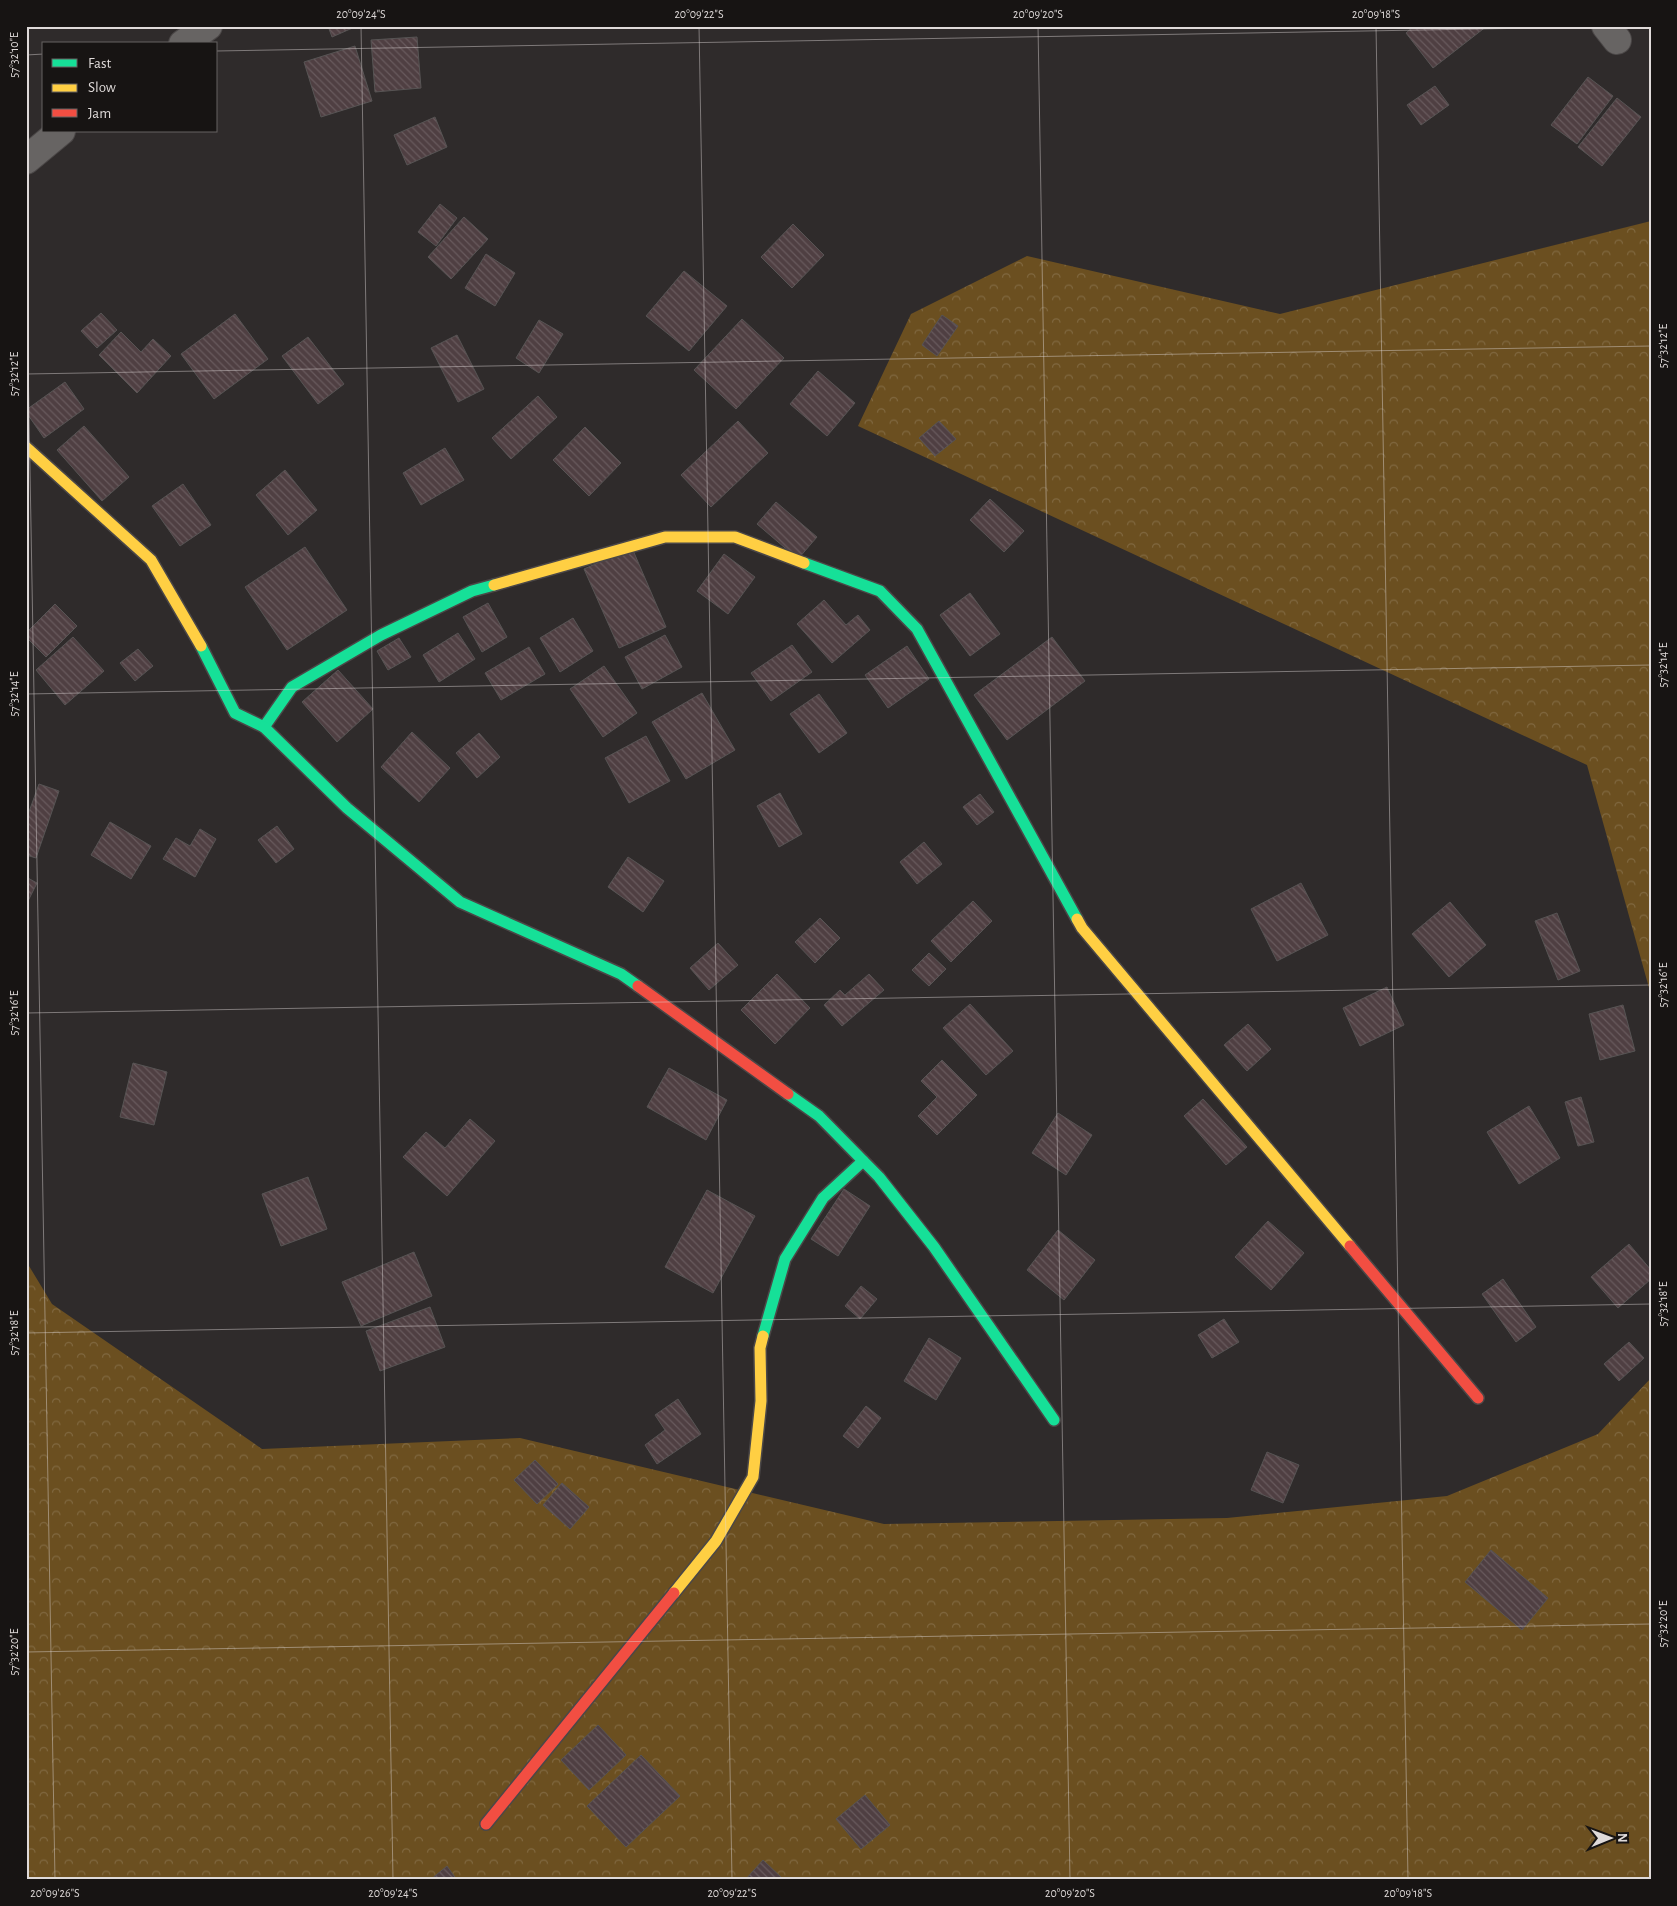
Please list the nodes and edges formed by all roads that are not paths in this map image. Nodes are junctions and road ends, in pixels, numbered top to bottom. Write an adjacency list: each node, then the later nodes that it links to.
1 (208, 26): 2 (street)
2 (186, 42)
3 (60, 132): 4 (street)
4 (26, 160)
5 (26, 447): 6 (street)
6 (264, 727): 7 (street); 8 (street)
7 (863, 1161): 9 (street); 10 (street)
8 (1478, 1398)
9 (1054, 1420)
10 (486, 1824)

